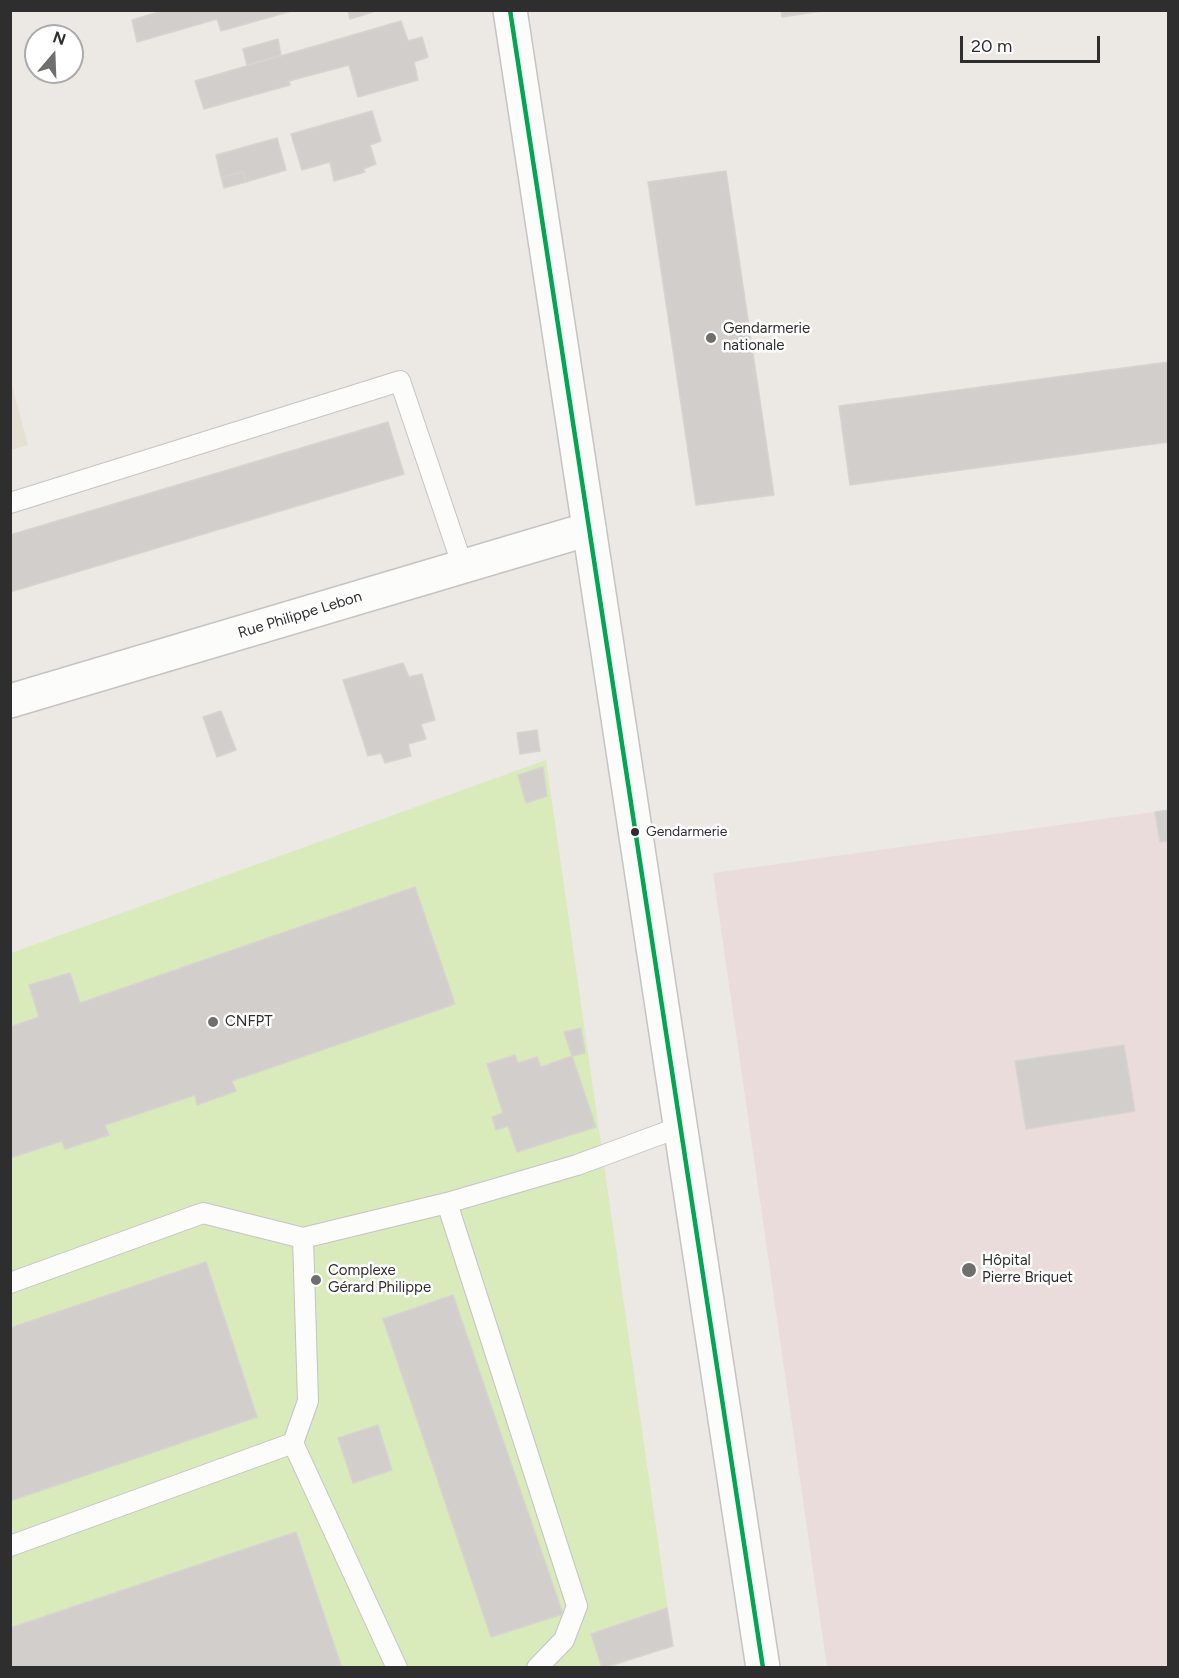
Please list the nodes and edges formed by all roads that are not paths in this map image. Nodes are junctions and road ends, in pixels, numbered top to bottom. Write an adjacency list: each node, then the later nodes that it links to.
1 (510, 10): 3 (main road)
2 (10, 503): 4 (lane)
3 (589, 529): 4 (main road, Rue Philippe Lebon); 6 (main road)
4 (462, 567): 5 (main road, Rue Philippe Lebon)
5 (10, 701)
6 (680, 1127): 7 (lane); 14 (main road)
7 (447, 1203): 8 (lane); 13 (lane)
8 (303, 1238): 9 (lane); 10 (lane)
9 (10, 1283)
10 (293, 1443): 11 (lane); 12 (lane)
11 (10, 1546)
12 (397, 1668)
13 (537, 1668)
14 (762, 1668)

